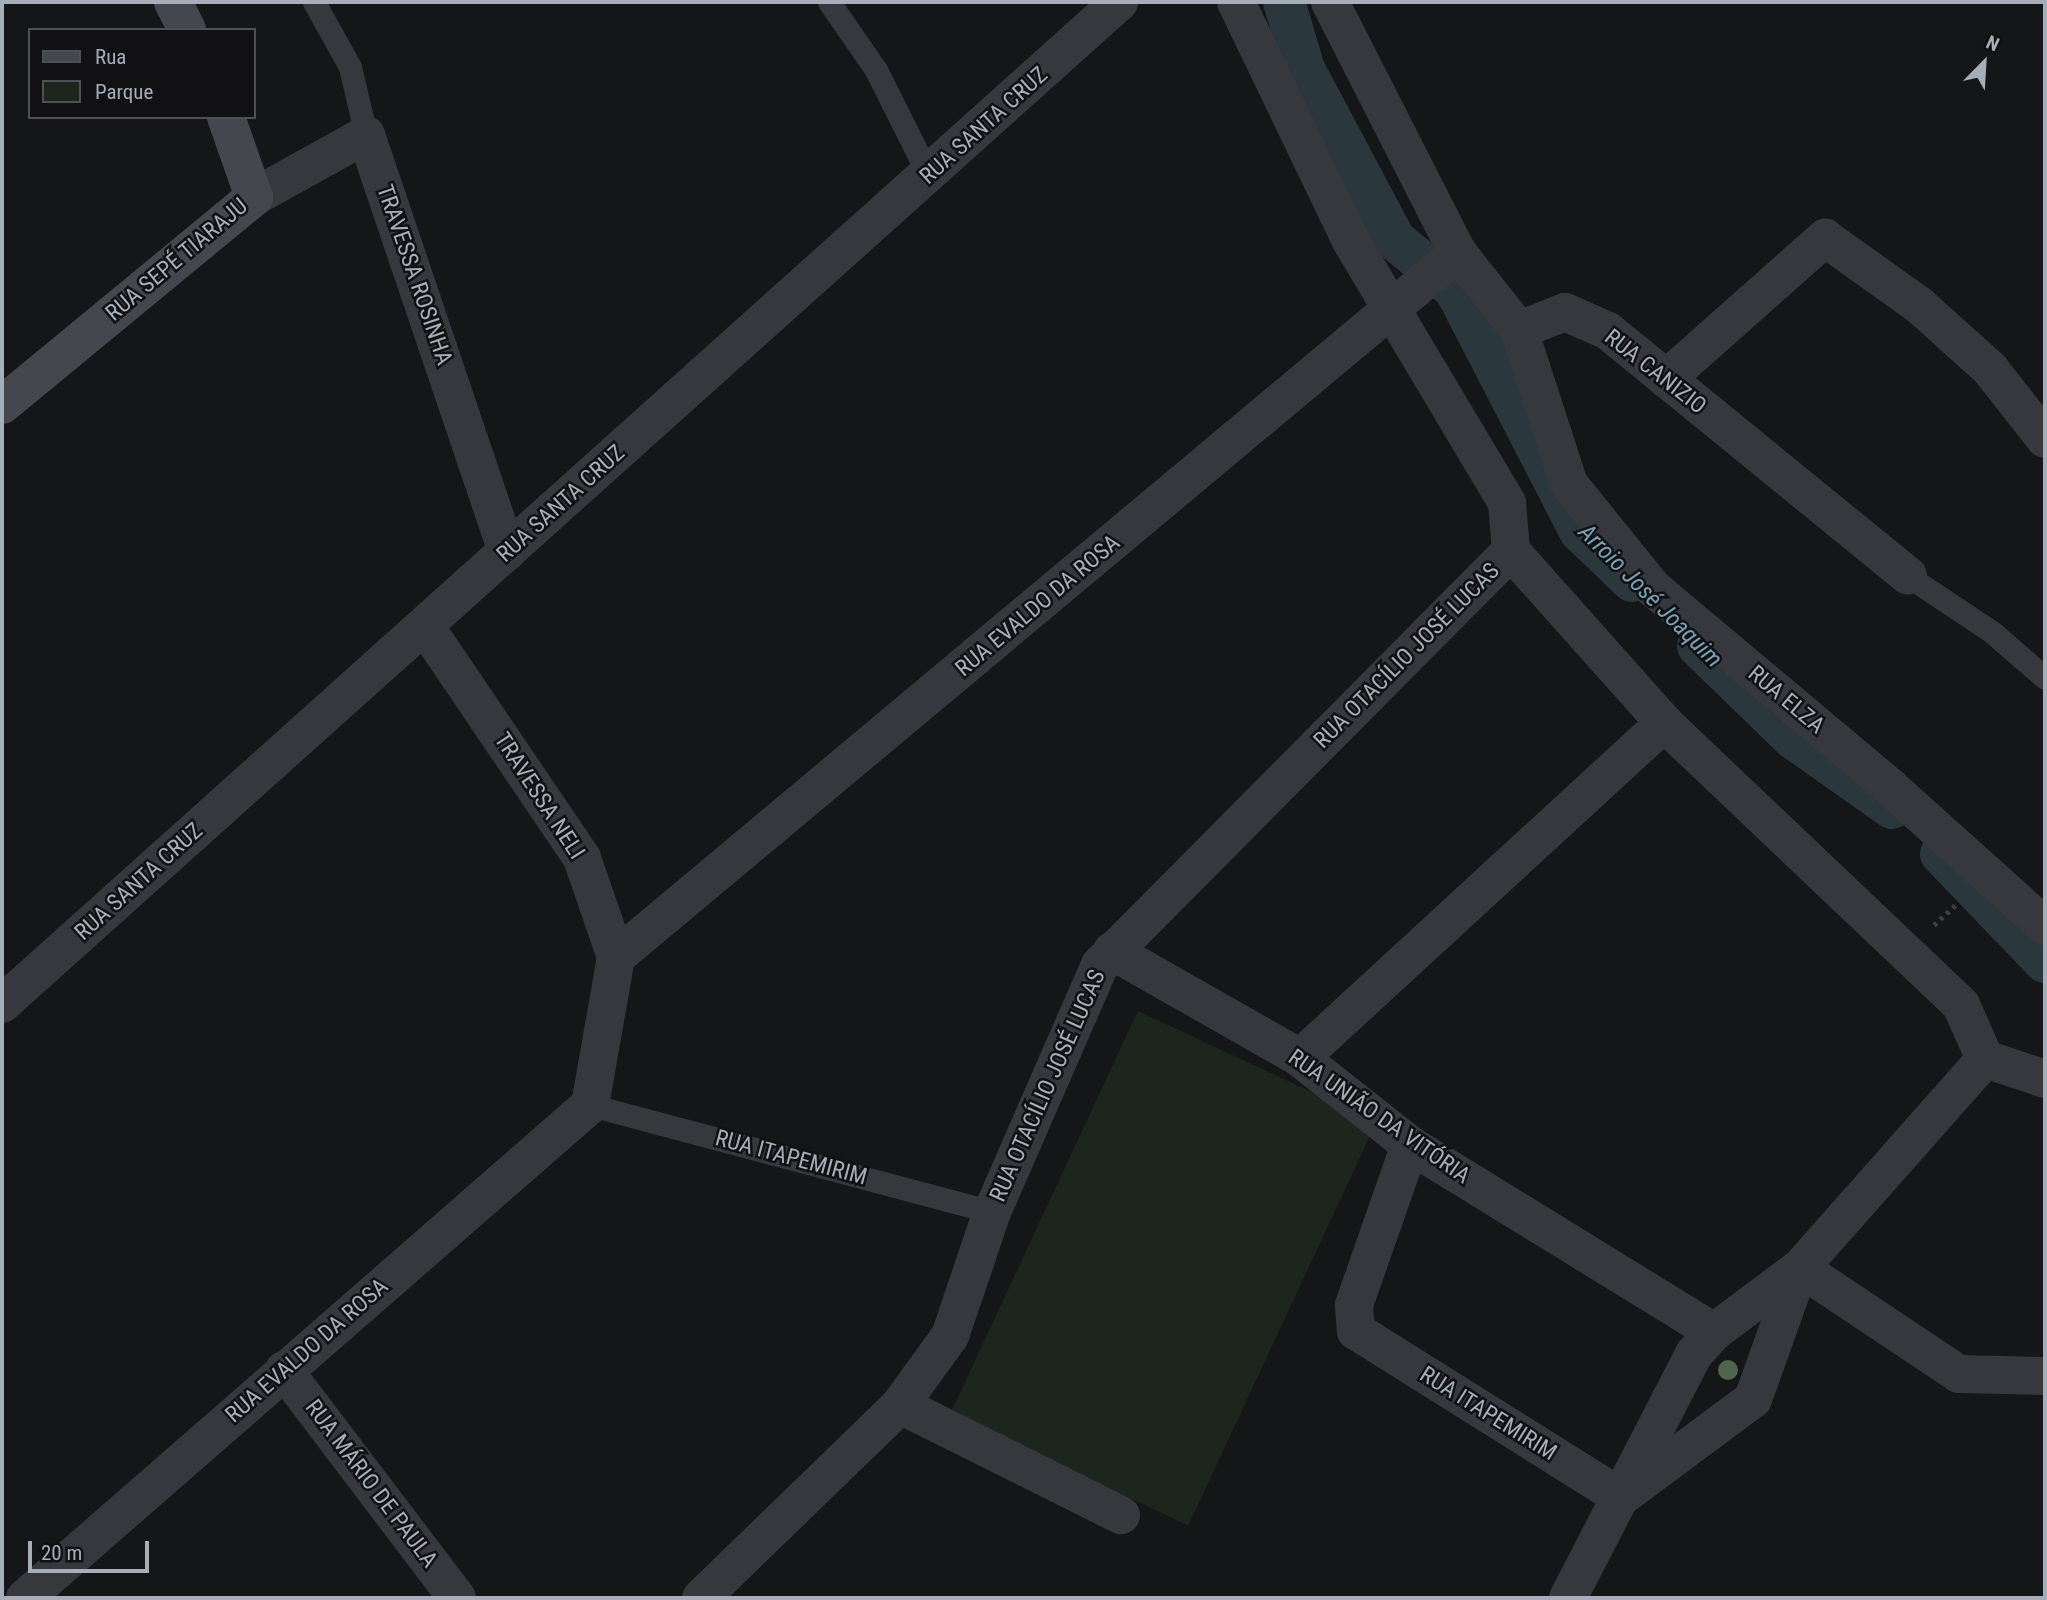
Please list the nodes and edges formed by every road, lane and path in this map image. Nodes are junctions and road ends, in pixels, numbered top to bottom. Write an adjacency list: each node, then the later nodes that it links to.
1 (173, 2): 7 (street)
2 (314, 2): 9 (lane, TRAVESSA ROSINHA)
3 (830, 2): 10 (lane)
4 (1119, 2): 10 (street, RUA SANTA CRUZ)
5 (1236, 2): 13 (street)
6 (1329, 2): 12 (street)
7 (186, 28)
8 (227, 119): 11 (street)
9 (366, 135): 11 (street, RUA SEPÉ TIARAJU); 19 (street, TRAVESSA ROSINHA)
10 (929, 176): 19 (street, RUA SANTA CRUZ)
11 (254, 197): 16 (street, RUA SEPÉ TIARAJU)
12 (1454, 256): 13 (street, RUA EVALDO DA ROSA); 14 (street)
13 (1398, 306): 18 (street); 28 (street, RUA EVALDO DA ROSA)
14 (1519, 330): 15 (street, RUA CANIZIO); 26 (street, RUA ELZA)
15 (1666, 379): 17 (street); 20 (street, RUA CANIZIO)
16 (2, 405)
17 (2045, 439)
18 (1511, 551): 23 (street); 27 (street, RUA OTACÍLIO JOSÉ LUCAS)
19 (508, 552): 21 (street, RUA SANTA CRUZ)
20 (1908, 576): 22 (lane, RUA CANIZIO)
21 (425, 626): 28 (street, TRAVESSA NELI); 29 (street, RUA SANTA CRUZ)
22 (2045, 678)
23 (1664, 723): 30 (street); 31 (street)
24 (1968, 894): 25 (path)
25 (1934, 925)
26 (2045, 926)
27 (1112, 951): 30 (street, RUA UNIÃO DA VITÓRIA); 35 (street, RUA OTACÍLIO JOSÉ LUCAS)
28 (616, 957): 33 (street, TRAVESSA NELI)
29 (2, 1004)
30 (1300, 1058): 34 (street, RUA UNIÃO DA VITÓRIA)
31 (1985, 1059): 32 (street); 36 (street)
32 (2045, 1079)
33 (590, 1105): 35 (lane, RUA ITAPEMIRIM); 38 (street, RUA EVALDO DA ROSA)
34 (1410, 1144): 37 (street, RUA UNIÃO DA VITÓRIA); 41 (street, RUA ITAPEMIRIM)
35 (992, 1212): 40 (street, RUA OTACÍLIO JOSÉ LUCAS)
36 (1800, 1268): 37 (street); 39 (street); 41 (street)
37 (1714, 1332): 41 (street)
38 (284, 1370): 43 (street, RUA EVALDO DA ROSA); 44 (street, RUA MÁRIO DE PAULA)
39 (2045, 1376)
40 (900, 1405): 42 (street); 45 (street, RUA OTACÍLIO JOSÉ LUCAS)
41 (1621, 1497): 46 (street)
42 (1121, 1515)
43 (25, 1598)
44 (457, 1598)
45 (701, 1598)
46 (1568, 1598)

